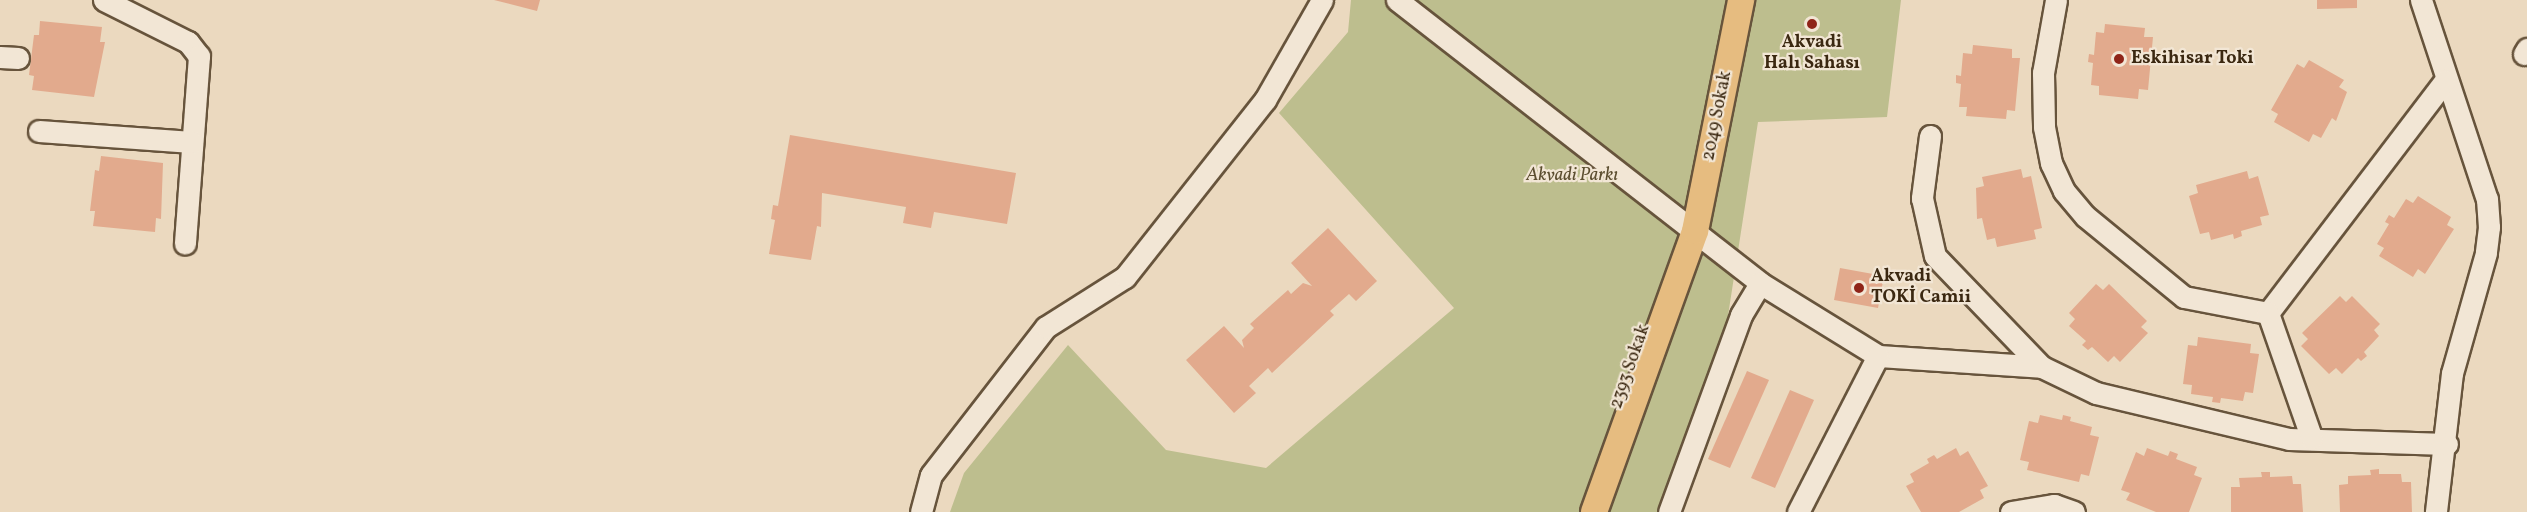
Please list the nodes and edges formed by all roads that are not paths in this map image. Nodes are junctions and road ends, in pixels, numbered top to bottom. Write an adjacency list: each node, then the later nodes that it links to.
1 (104, 0): 11 (street)
2 (1322, 0): 20 (street)
3 (1397, 0): 12 (street)
4 (1723, 0): 12 (main road, 2049 Sokak)
5 (1741, 0): 12 (main road, 2049 Sokak)
6 (2056, 0): 15 (street)
7 (2421, 0): 8 (street)
8 (2445, 81): 15 (street); 19 (street)
9 (39, 131): 11 (street)
10 (1930, 136): 17 (street)
11 (192, 142): 13 (street)
12 (1688, 225): 14 (street); 21 (main road, 2393 Sokak); 22 (main road, 2393 Sokak)
13 (185, 243)
14 (1760, 283): 16 (street); 23 (street)
15 (2268, 313): 18 (street)
16 (1878, 356): 17 (street); 24 (street)
17 (2042, 367): 18 (street)
18 (2312, 439): 19 (street)
19 (2447, 444): 27 (street)
20 (921, 512)
21 (1577, 512)
22 (1593, 512)
23 (1669, 512)
24 (1798, 512)
25 (2011, 512): 26 (street)
26 (2074, 512)
27 (2436, 512)

